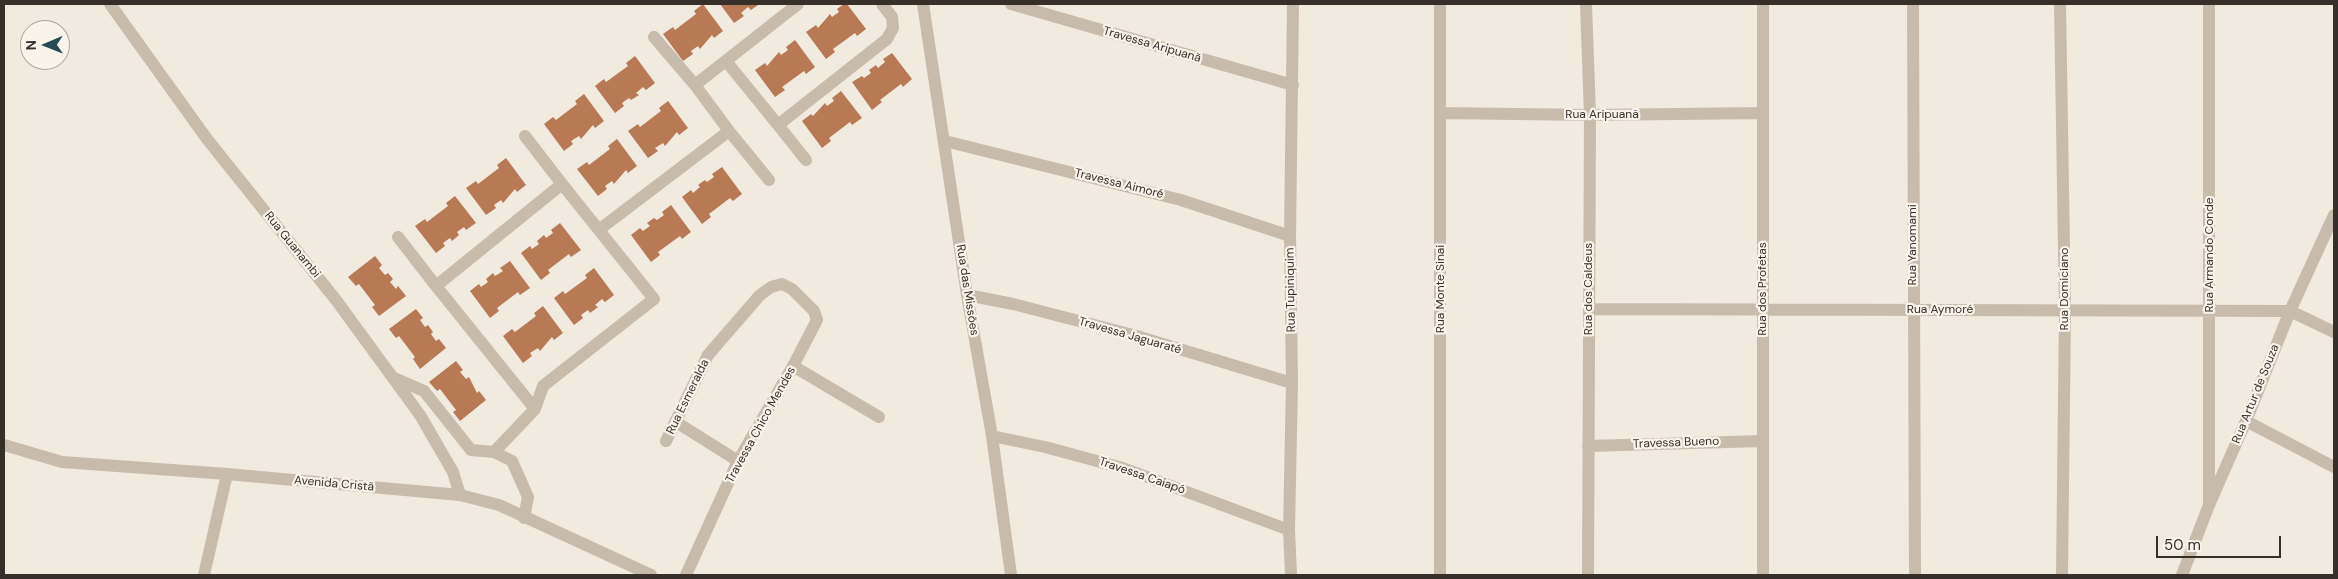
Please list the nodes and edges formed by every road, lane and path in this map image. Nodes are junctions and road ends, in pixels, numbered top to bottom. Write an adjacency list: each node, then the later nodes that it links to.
1 (110, 4): 42 (street, Rua Guanambi)
2 (798, 4): 14 (street)
3 (882, 4): 20 (street)
4 (923, 4): 23 (street, Rua das Missões)
5 (1012, 4): 16 (street, Travessa Aripuanã)
6 (1293, 4): 16 (street, Rua Tupiniquim)
7 (1440, 4): 17 (street, Rua Monte Sinai)
8 (1586, 4): 19 (street, Rua dos Caldeus)
9 (1763, 4): 18 (street, Rua dos Profetas)
10 (1913, 4): 36 (street, Rua Yanomami)
11 (2060, 4): 37 (street, Rua Domiciano)
12 (2210, 4): 38 (street, Rua Armando Conde)
13 (654, 37): 15 (street)
14 (726, 61): 15 (street); 20 (street)
15 (695, 85): 21 (street)
16 (1293, 85): 29 (street, Rua Tupiniquim)
17 (1441, 113): 19 (street, Rua Aripuanã); 66 (street, Rua Monte Sinai)
18 (1763, 114): 19 (street, Rua Aripuanã); 35 (street, Rua dos Profetas)
19 (1590, 115): 34 (street, Rua dos Caldeus)
20 (778, 125): 24 (street)
21 (729, 131): 25 (street); 28 (street)
22 (525, 136): 26 (street)
23 (945, 141): 29 (street, Travessa Aimoré); 33 (street, Rua das Missões)
24 (806, 160)
25 (769, 180)
26 (562, 184): 28 (street); 31 (street)
27 (2334, 215): 39 (street, Rua Artur de Souza)
28 (600, 229): 44 (street)
29 (1290, 236): 43 (street, Rua Tupiniquim)
30 (398, 237): 31 (street)
31 (436, 286): 44 (street)
32 (771, 287): 41 (street, Travessa Chico Mendes); 47 (street, Rua Esmeralda)
33 (967, 295): 43 (street, Travessa Jaguaraté); 48 (street, Rua das Missões)
34 (1589, 309): 35 (street, Rua Aymoré); 52 (street, Rua dos Caldeus)
35 (1763, 309): 36 (street, Rua Aymoré); 50 (street, Rua dos Profetas)
36 (1913, 309): 37 (street, Rua Aymoré); 69 (street, Rua Yanomami)
37 (2066, 310): 38 (street, Rua Aymoré); 70 (street, Rua Domiciano)
38 (2210, 310): 39 (street, Rua Aymoré); 58 (street, Rua Armando Conde)
39 (2290, 311): 40 (street); 46 (street, Rua Artur de Souza)
40 (2334, 332)
41 (793, 366): 45 (street); 54 (street, Travessa Chico Mendes)
42 (392, 377): 53 (street); 57 (street, Rua Guanambi)
43 (1292, 384): 60 (street, Rua Tupiniquim)
44 (535, 409): 53 (street)
45 (879, 417)
46 (2246, 421): 55 (street); 58 (street, Rua Artur de Souza)
47 (676, 422): 49 (street, Rua Esmeralda); 54 (street)
48 (992, 436): 60 (street, Travessa Caiapó); 64 (street, Rua das Missões)
49 (666, 441)
50 (1763, 441): 52 (street, Travessa Bueno); 68 (street, Rua dos Profetas)
51 (4, 445): 56 (street, Avenida Cristã)
52 (1588, 446): 67 (street, Rua dos Caldeus)
53 (494, 452): 59 (street)
54 (738, 461): 63 (street, Travessa Chico Mendes)
55 (2334, 467)
56 (227, 474): 57 (street, Avenida Cristã); 61 (street)
57 (460, 495): 59 (street, Avenida Cristã)
58 (2209, 505): 71 (street, Rua Artur de Souza)
59 (524, 518): 62 (street, Avenida Cristã)
60 (1289, 530): 65 (street, Rua Tupiniquim)
61 (204, 575)
62 (651, 575)
63 (686, 575)
64 (1011, 575)
65 (1291, 575)
66 (1440, 575)
67 (1588, 575)
68 (1763, 575)
69 (1915, 575)
70 (2062, 575)
71 (2182, 575)

